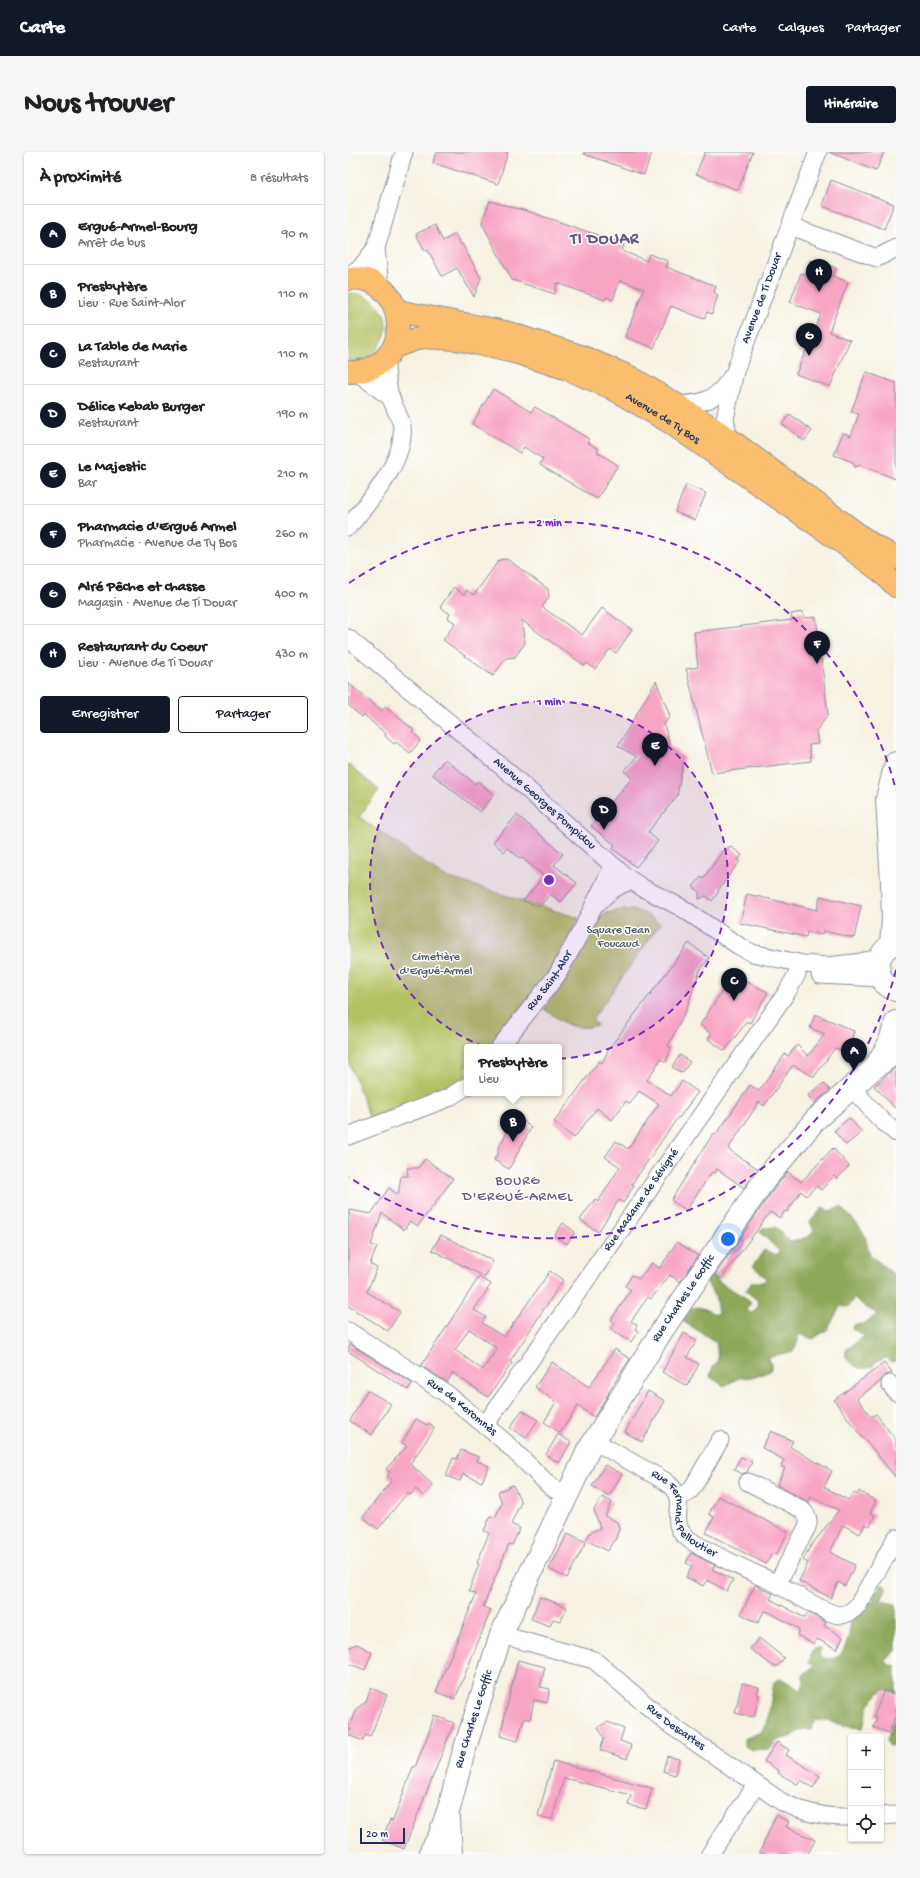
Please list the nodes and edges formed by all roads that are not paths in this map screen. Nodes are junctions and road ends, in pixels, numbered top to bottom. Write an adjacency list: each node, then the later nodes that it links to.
1 (404, 152): 4 (street)
2 (818, 152): 3 (street, Avenue de Ti Douar)
3 (790, 226): 5 (street); 11 (street, Avenue de Ti Douar)
4 (376, 248): 6 (street); 8 (street)
5 (896, 248)
6 (348, 276)
7 (348, 279): 8 (main road)
8 (380, 288): 9 (main road)
9 (397, 311): 10 (main road); 14 (main road, Avenue de Ty Bos)
10 (390, 353): 12 (main road, Avenue de Ty Bos); 13 (street); 18 (main road, Avenue de Ty Bos)
11 (735, 371): 14 (street, Avenue de Ti Douar); 15 (street, Avenue de Ti Douar)
12 (353, 372): 13 (street)
13 (391, 398): 16 (street)
14 (677, 405): 15 (main road, Avenue de Ty Bos)
15 (729, 439): 17 (main road, Avenue de Ty Bos)
16 (348, 527)
17 (896, 558)
18 (896, 586)
19 (348, 638): 21 (street, Avenue Georges Pompidou)
20 (896, 763): 25 (street)
21 (613, 866): 22 (street, Avenue Georges Pompidou); 23 (street, Rue Saint-Alor)
22 (631, 881): 23 (street, Rue Saint-Alor); 24 (street, Avenue Georges Pompidou)
23 (591, 910): 27 (street, Rue Saint-Alor)
24 (795, 968): 25 (street, Avenue Georges Pompidou); 25 (street); 35 (street, Rue Madame de Sévigné)
25 (890, 971)
26 (896, 1022): 29 (street, Rue Charles Le Goffic)
27 (502, 1044)
28 (896, 1052): 29 (street, Rue Charles Le Goffic)
29 (874, 1068): 30 (street, Rue Charles Le Goffic)
30 (851, 1087): 32 (street); 37 (street, Rue Charles Le Goffic)
31 (464, 1088): 33 (street)
32 (896, 1133)
33 (348, 1136)
34 (348, 1331): 35 (street, Rue de Keromnès)
35 (485, 1425): 39 (street, Rue de Keromnès)
36 (720, 1440): 40 (street)
37 (591, 1446): 39 (street, Rue Charles Le Goffic); 40 (street, Rue Fernand Pelloutier)
38 (748, 1482): 42 (street)
39 (562, 1494): 43 (street, Rue Charles Le Goffic)
40 (678, 1497): 42 (street, Rue Fernand Pelloutier)
41 (896, 1538): 42 (street, Rue Fernand Pelloutier)
42 (777, 1584)
43 (502, 1635): 44 (street, Rue Descartes); 48 (street, Rue Charles Le Goffic)
44 (756, 1785): 47 (street, Rue Descartes); 49 (street)
45 (896, 1815): 46 (street)
46 (884, 1816)
47 (848, 1817)
48 (439, 1853)
49 (710, 1854)

